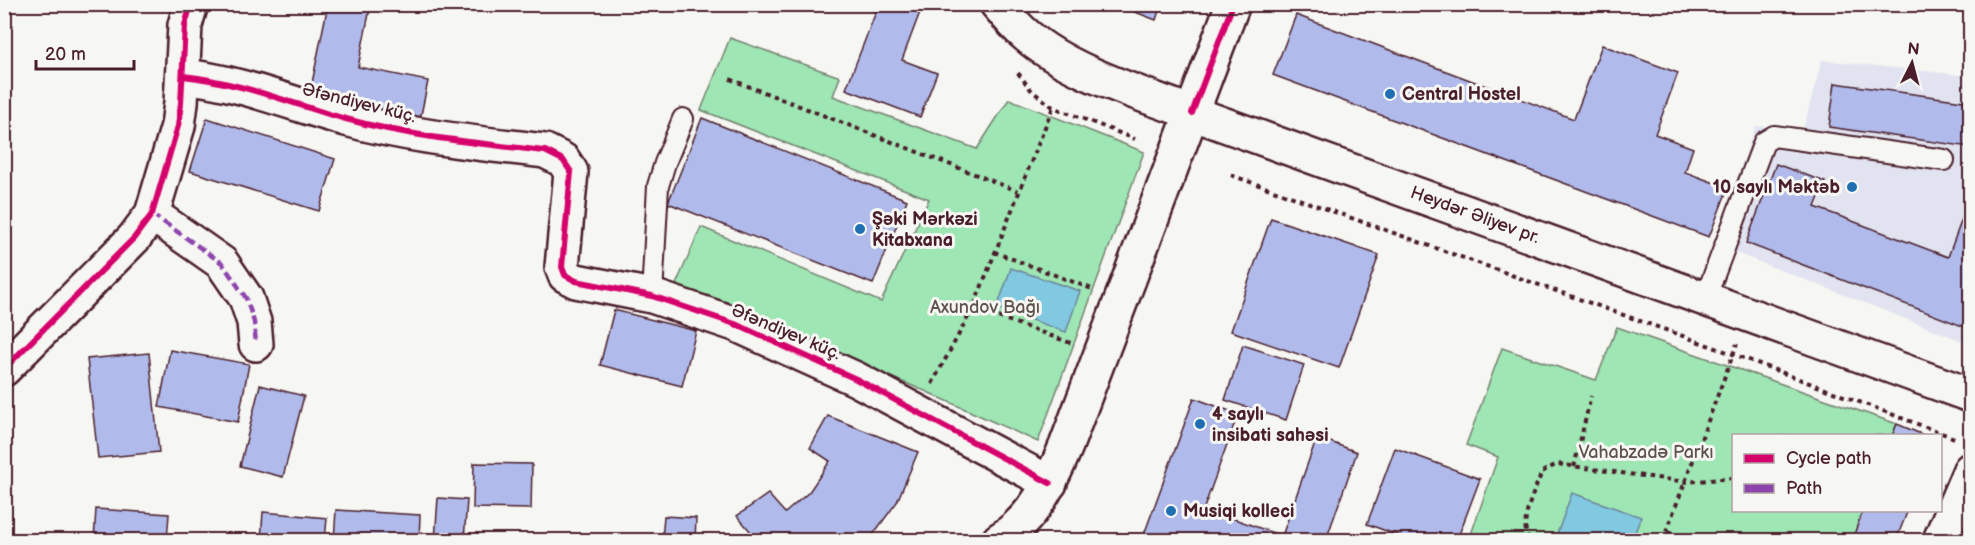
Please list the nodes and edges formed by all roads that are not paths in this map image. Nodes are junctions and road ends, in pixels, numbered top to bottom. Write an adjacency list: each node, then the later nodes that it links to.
1 (191, 4): 4 (street)
2 (997, 4): 5 (street, Heydər Əliyev pr.)
3 (1233, 4): 5 (street)
4 (183, 76): 8 (street); 9 (street, Əfəndiyev küç.)
5 (1192, 113): 10 (street, Heydər Əliyev pr.); 15 (street)
6 (683, 119): 9 (lane)
7 (1944, 160): 10 (lane)
8 (152, 214): 11 (street); 12 (street)
9 (652, 296): 15 (street, Əfəndiyev küç.)
10 (1705, 299): 13 (street, Heydər Əliyev pr.)
11 (256, 344)
12 (4, 369)
13 (1971, 395)
14 (1971, 470): 17 (street)
15 (1050, 483): 16 (street)
16 (1003, 539)
17 (1940, 540)

